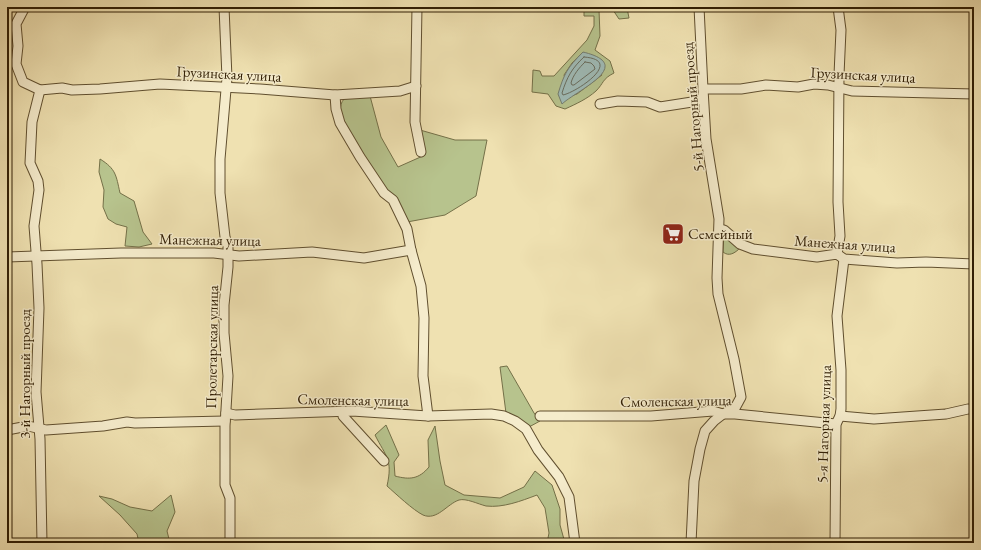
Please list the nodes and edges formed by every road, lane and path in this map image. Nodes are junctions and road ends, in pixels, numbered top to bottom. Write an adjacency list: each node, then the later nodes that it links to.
1 (25, 7): 10 (street)
2 (224, 7): 7 (street, Пролетарская улица)
3 (417, 7): 6 (street)
4 (699, 7): 9 (street, 5-й Нагорный проезд)
5 (838, 7): 8 (street, 5-я Нагорная улица)
6 (416, 86): 12 (street, Грузинская улица); 15 (street)
7 (226, 87): 10 (street, Грузинская улица); 12 (street, Грузинская улица); 18 (street, Пролетарская улица)
8 (839, 88): 9 (street, Грузинская улица); 11 (street, Грузинская улица); 19 (street, 5-я Нагорная улица)
9 (702, 89): 13 (street, 5-й Нагорный проезд)
10 (40, 90): 21 (street, 3-й Нагорный проезд)
11 (974, 94)
12 (335, 95): 17 (street)
13 (703, 98): 14 (street); 16 (street, 5-й Нагорный проезд)
14 (600, 104)
15 (421, 152)
16 (720, 229): 19 (street, Манежная улица); 25 (street, 5-й Нагорный проезд)
17 (411, 250): 18 (street, Манежная улица); 26 (street)
18 (228, 255): 21 (street, Манежная улица); 28 (street, Пролетарская улица)
19 (840, 256): 22 (street, Манежная улица); 29 (street, 5-я Нагорная улица)
20 (7, 257): 21 (street, Манежная улица)
21 (36, 257): 30 (street, 3-й Нагорный проезд)
22 (974, 264)
23 (974, 409): 29 (street, Смоленская улица)
24 (343, 411): 26 (street, Смоленская улица); 28 (street, Смоленская улица); 32 (street)
25 (723, 414): 27 (street, Смоленская улица); 29 (street, Смоленская улица); 36 (street, 5-й Нагорный проезд)
26 (428, 416): 35 (street, Смоленская улица)
27 (540, 416)
28 (225, 417): 30 (street, Смоленская улица); 34 (street, Пролетарская улица)
29 (838, 420): 37 (street, 5-я Нагорная улица)
30 (38, 429): 31 (street, Смоленская улица); 33 (street, 3-й Нагорный проезд)
31 (7, 430)
32 (384, 460)
33 (42, 543)
34 (230, 543)
35 (575, 543)
36 (691, 543)
37 (835, 543)

